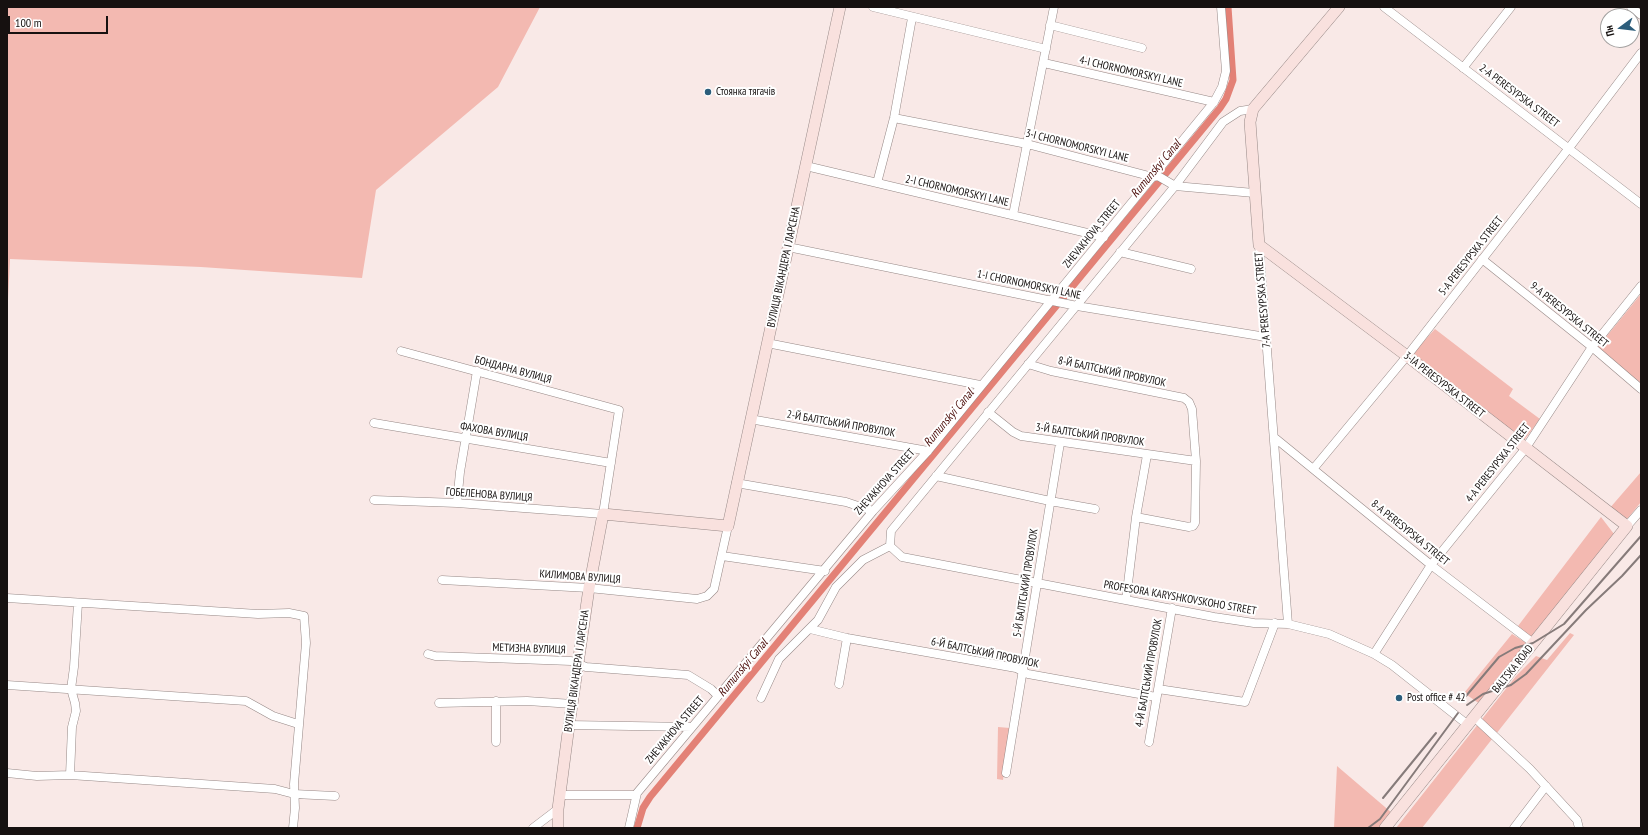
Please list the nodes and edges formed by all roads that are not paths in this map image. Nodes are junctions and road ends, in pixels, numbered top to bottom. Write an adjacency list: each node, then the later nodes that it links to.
1 (840, 7): 22 (main road, ВУЛИЦЯ ВІКАНДЕРА І ЛАРСЕНА)
2 (873, 7): 10 (street)
3 (1054, 7): 11 (street)
4 (1221, 7): 17 (street, ZHEVAKHOVA STREET)
5 (1339, 7): 18 (main road)
6 (1384, 7): 16 (street, 2-A PERESYPSKA STREET)
7 (1511, 7): 16 (street)
8 (1631, 7): 9 (street)
9 (1641, 15)
10 (912, 18): 13 (street); 19 (street)
11 (1050, 25): 12 (street); 13 (street)
12 (1142, 48)
13 (1046, 49): 15 (street)
14 (1641, 53): 21 (street, 5-A PERESYPSKA STREET)
15 (1044, 63): 17 (street, 4-I CHORNOMORSKYI LANE); 20 (street)
16 (1463, 68): 21 (street, 2-A PERESYPSKA STREET)
17 (1214, 102): 23 (street, ZHEVAKHOVA STREET)
18 (1253, 109): 25 (street); 26 (main road, 7-A PERESYPSKA STREET)
19 (894, 118): 20 (street, 3-I CHORNOMORSKYI LANE); 24 (street)
20 (1027, 144): 23 (street, 3-I CHORNOMORSKYI LANE); 28 (street)
21 (1570, 148): 27 (street, 2-A PERESYPSKA STREET); 33 (street, 5-A PERESYPSKA STREET)
22 (806, 166): 24 (street, 2-I CHORNOMORSKYI LANE); 31 (main road, ВУЛИЦЯ ВІКАНДЕРА І ЛАРСЕНА)
23 (1155, 176): 25 (street, 3-I CHORNOMORSKYI LANE); 29 (street, ZHEVAKHOVA STREET)
24 (878, 183): 28 (street, 2-I CHORNOMORSKYI LANE)
25 (1174, 185): 26 (street, 3-I CHORNOMORSKYI LANE); 32 (street)
26 (1254, 193): 30 (main road, 7-A PERESYPSKA STREET)
27 (1641, 204)
28 (1014, 215): 29 (street, 2-I CHORNOMORSKYI LANE)
29 (1104, 237): 36 (street, ZHEVAKHOVA STREET)
30 (1259, 245): 38 (street, 7-A PERESYPSKA STREET); 42 (main road, 3-IA PERESYPSKA STREET)
31 (788, 247): 36 (street, 1-I CHORNOMORSKYI LANE); 39 (main road, ВУЛИЦЯ ВІКАНДЕРА І ЛАРСЕНА)
32 (1120, 252): 34 (street); 37 (street)
33 (1482, 259): 40 (street, 9-A PERESYPSKA STREET); 42 (street, 5-A PERESYPSKA STREET)
34 (1190, 269)
35 (1641, 286): 40 (street, 4-A PERESYPSKA STREET)
36 (1054, 302): 37 (street, 1-I CHORNOMORSKYI LANE); 45 (street, ZHEVAKHOVA STREET)
37 (1075, 306): 38 (street, 1-I CHORNOMORSKYI LANE); 43 (street)
38 (1266, 337): 52 (street, 7-A PERESYPSKA STREET)
39 (767, 343): 45 (street); 49 (main road, ВУЛИЦЯ ВІКАНДЕРА І ЛАРСЕНА)
40 (1592, 347): 46 (street, 9-A PERESYPSKA STREET); 54 (street, 4-A PERESYPSKA STREET)
41 (400, 351): 44 (street, БОНДАРНА ВУЛИЦЯ)
42 (1407, 356): 54 (main road, 3-IA PERESYPSKA STREET); 59 (street, 5-A PERESYPSKA STREET)
43 (1028, 364): 48 (street); 57 (street, 8-Й БАЛТСЬКИЙ ПРОВУЛОК)
44 (477, 371): 47 (street, БОНДАРНА ВУЛИЦЯ); 51 (street)
45 (980, 385): 55 (street, ZHEVAKHOVA STREET)
46 (1641, 389)
47 (619, 410): 58 (street, ВУЛИЦЯ ВІКАНДЕРА І ЛАРСЕНА)
48 (988, 412): 53 (street, 3-Й БАЛТСЬКИЙ ПРОВУЛОК); 60 (street)
49 (750, 419): 55 (street, 2-Й БАЛТСЬКИЙ ПРОВУЛОК); 61 (main road, ВУЛИЦЯ ВІКАНДЕРА І ЛАРСЕНА)
50 (374, 423): 51 (street, ФАХОВА ВУЛИЦЯ)
51 (466, 438): 58 (street, ФАХОВА ВУЛИЦЯ); 64 (street)
52 (1275, 438): 59 (street, 8-A PERESYPSKA STREET); 85 (street, 7-A PERESYPSKA STREET)
53 (1060, 443): 56 (street, 3-Й БАЛТСЬКИЙ ПРОВУЛОК); 63 (street, 5-Й БАЛТСЬКИЙ ПРОВУЛОК)
54 (1526, 449): 71 (main road, 3-IA PERESYPSKA STREET); 74 (street, 4-A PERESYPSKA STREET)
55 (928, 451): 67 (street, ZHEVAKHOVA STREET)
56 (1147, 455): 57 (street, 3-Й БАЛТСЬКИЙ ПРОВУЛОК); 69 (street)
57 (1196, 461): 69 (street)
58 (611, 463): 68 (street, ВУЛИЦЯ ВІКАНДЕРА І ЛАРСЕНА)
59 (1314, 468): 74 (street, 8-A PERESYPSKA STREET)
60 (936, 476): 63 (street); 72 (street)
61 (736, 483): 67 (street); 70 (main road, ВУЛИЦЯ ВІКАНДЕРА І ЛАРСЕНА)
62 (374, 500): 64 (street, ГОБЕЛЕНОВА ВУЛИЦЯ)
63 (1050, 501): 65 (street); 77 (street, 5-Й БАЛТСЬКИЙ ПРОВУЛОК)
64 (457, 503): 68 (street, ГОБЕЛЕНОВА ВУЛИЦЯ)
65 (1095, 509)
66 (1641, 510): 71 (street, BALTSKA ROAD)
67 (873, 511): 75 (street, ZHEVAKHOVA STREET)
68 (603, 514): 70 (main road); 78 (main road, ВУЛИЦЯ ВІКАНДЕРА І ЛАРСЕНА)
69 (1136, 517): 81 (street)
70 (728, 526): 73 (street, ВУЛИЦЯ ВІКАНДЕРА І ЛАРСЕНА)
71 (1627, 526): 88 (main road, BALTSKA ROAD)
72 (890, 546): 77 (street, PROFESORA KARYSHKOVSKOHO STREET); 86 (street)
73 (722, 556): 75 (street); 79 (street, ВУЛИЦЯ ВІКАНДЕРА І ЛАРСЕНА)
74 (1431, 565): 88 (street, 8-A PERESYPSKA STREET); 90 (street, 4-A PERESYPSKA STREET)
75 (825, 571): 97 (street, ZHEVAKHOVA STREET)
76 (442, 580): 78 (street, КИЛИМОВА ВУЛИЦЯ)
77 (1036, 583): 81 (street, PROFESORA KARYSHKOVSKOHO STREET); 92 (street, 5-Й БАЛТСЬКИЙ ПРОВУЛОК)
78 (589, 588): 79 (street, КИЛИМОВА ВУЛИЦЯ); 91 (main road, ВУЛИЦЯ ВІКАНДЕРА І ЛАРСЕНА)
79 (714, 589)
80 (7, 598): 82 (street)
81 (1126, 600): 83 (street, PROFESORA KARYSHKOVSKOHO STREET)
82 (78, 604): 95 (street); 103 (street)
83 (1172, 608): 84 (street, PROFESORA KARYSHKOVSKOHO STREET); 96 (street, 4-Й БАЛТСЬКИЙ ПРОВУЛОК)
84 (1275, 623): 85 (street, PROFESORA KARYSHKOVSKOHO STREET); 96 (street, 6-Й БАЛТСЬКИЙ ПРОВУЛОК)
85 (1288, 624): 90 (street, PROFESORA KARYSHKOVSKOHO STREET)
86 (810, 629): 87 (street, 6-Й БАЛТСЬКИЙ ПРОВУЛОК); 98 (street)
87 (847, 638): 92 (street, 6-Й БАЛТСЬКИЙ ПРОВУЛОК); 93 (street)
88 (1533, 643): 102 (main road, BALTSKA ROAD)
89 (428, 654): 91 (street, МЕТИЗНА ВУЛИЦЯ)
90 (1374, 654): 102 (street, PROFESORA KARYSHKOVSKOHO STREET)
91 (578, 664): 97 (street, МЕТИЗНА ВУЛИЦЯ); 101 (main road, ВУЛИЦЯ ВІКАНДЕРА І ЛАРСЕНА)
92 (1022, 671): 96 (street, 6-Й БАЛТСЬКИЙ ПРОВУЛОК); 109 (street, 5-Й БАЛТСЬКИЙ ПРОВУЛОК)
93 (838, 684)
94 (7, 685): 95 (street)
95 (70, 689): 103 (street); 110 (street)
96 (1157, 693): 107 (street, 4-Й БАЛТСЬКИЙ ПРОВУЛОК)
97 (718, 696): 105 (street, ZHEVAKHOVA STREET)
98 (761, 698)
99 (496, 701): 100 (street); 101 (street); 106 (street)
100 (439, 703)
101 (573, 704): 104 (main road, ВУЛИЦЯ ВІКАНДЕРА І ЛАРСЕНА)
102 (1471, 721): 111 (street, PROFESORA KARYSHKOVSKOHO STREET); 121 (main road, BALTSKA ROAD)
103 (298, 724): 112 (street)
104 (569, 725): 105 (street); 113 (main road, ВУЛИЦЯ ВІКАНДЕРА І ЛАРСЕНА)
105 (692, 727): 114 (street, ZHEVAKHOVA STREET)
106 (496, 742)
107 (1148, 742)
108 (7, 773): 110 (street)
109 (1006, 773)
110 (70, 775): 112 (street)
111 (1546, 786): 122 (street); 123 (street, PROFESORA KARYSHKOVSKOHO STREET)
112 (294, 794): 115 (street); 117 (street)
113 (560, 795): 114 (street); 116 (main road, ВУЛИЦЯ ВІКАНДЕРА І ЛАРСЕНА)
114 (636, 795): 120 (street, ZHEVAKHOVA STREET)
115 (335, 796)
116 (558, 809): 118 (street); 119 (main road, ВУЛИЦЯ ВІКАНДЕРА І ЛАРСЕНА)
117 (293, 828)
118 (533, 828)
119 (558, 828)
120 (629, 828)
121 (1385, 828)
122 (1514, 828)
123 (1579, 828)

